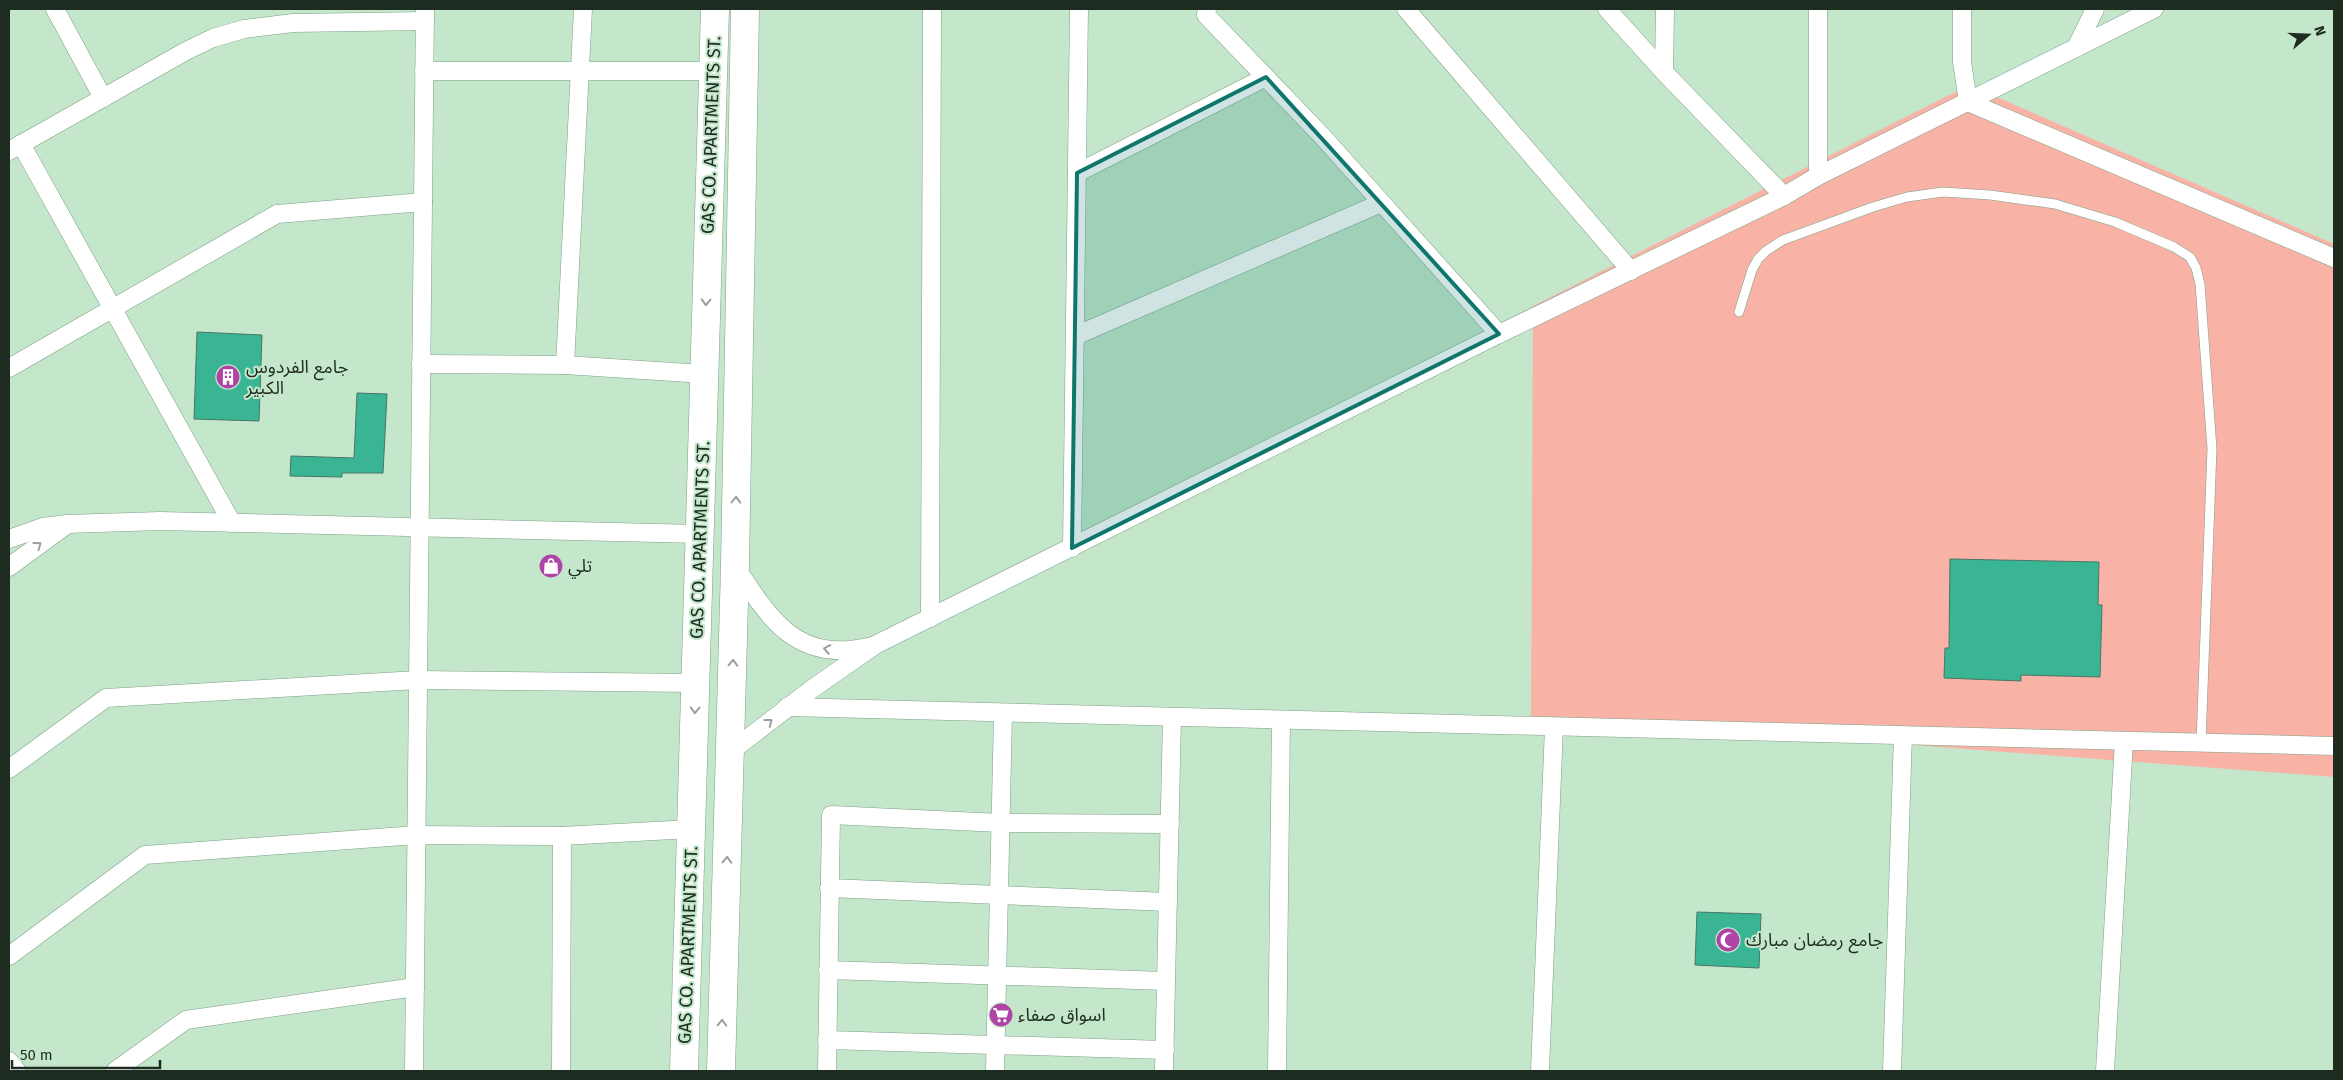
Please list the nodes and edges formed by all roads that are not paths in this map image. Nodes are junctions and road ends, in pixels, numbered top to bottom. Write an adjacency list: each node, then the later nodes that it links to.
1 (56, 9): 22 (street)
2 (583, 9): 19 (street)
3 (714, 9): 17 (main road, GAS CO. APARTMENTS ST.)
4 (745, 9): 32 (main road, GAS CO. APARTMENTS ST.)
5 (932, 9): 50 (street)
6 (1079, 9): 25 (street)
7 (1207, 9): 21 (street)
8 (1406, 9): 33 (street)
9 (1607, 9): 20 (street)
10 (1665, 9): 20 (street)
11 (1818, 9): 26 (street)
12 (1962, 9): 23 (street)
13 (2095, 9): 16 (street)
14 (2154, 9): 16 (street)
15 (425, 15): 18 (street); 22 (street)
16 (2076, 48): 23 (street)
17 (713, 70): 19 (street); 31 (main road, GAS CO. APARTMENTS ST.)
18 (424, 71): 19 (street); 28 (street)
19 (580, 71): 39 (street)
20 (1664, 72): 27 (street)
21 (1266, 77): 25 (street); 29 (street)
22 (103, 98): 24 (street)
23 (1968, 102): 26 (street); 30 (street)
24 (15, 147): 34 (street)
25 (1077, 173): 37 (street)
26 (1818, 176): 27 (street)
27 (1784, 196): 33 (street)
28 (423, 202): 34 (street); 38 (street)
29 (1381, 204): 36 (street); 37 (street)
30 (2334, 258)
31 (708, 266): 32 (main road); 41 (main road, GAS CO. APARTMENTS ST., one-way to 41)
32 (741, 267): 49 (main road, GAS CO. APARTMENTS ST., one-way to 32)
33 (1630, 271): 36 (street)
34 (113, 310): 40 (street); 42 (street)
35 (1739, 312): 61 (lane)
36 (1500, 334): 47 (street)
37 (1075, 336): 47 (street)
38 (421, 364): 39 (street); 44 (street)
39 (566, 365): 41 (street)
40 (9, 368)
41 (704, 374): 45 (main road, GAS CO. APARTMENTS ST.)
42 (232, 523): 43 (street); 44 (street)
43 (67, 524): 46 (street); 48 (street, one-way to 43)
44 (420, 527): 45 (street); 52 (street)
45 (700, 534): 53 (main road, GAS CO. APARTMENTS ST.)
46 (9, 539)
47 (1072, 548): 50 (street)
48 (10, 562)
49 (735, 566): 51 (street, one-way to 49); 63 (main road, GAS CO. APARTMENTS ST., one-way to 49)
50 (930, 618): 51 (street)
51 (875, 645): 54 (street)
52 (418, 680): 53 (street); 64 (street); 68 (street)
53 (695, 683): 67 (main road, GAS CO. APARTMENTS ST., one-way to 67)
54 (787, 707): 55 (street); 63 (street, one-way to 54)
55 (1003, 713): 56 (street); 65 (street)
56 (1172, 717): 57 (street); 66 (street)
57 (1281, 720): 58 (street); 91 (street)
58 (1554, 727): 59 (street); 92 (street)
59 (1903, 735): 60 (street); 93 (street)
60 (2124, 741): 61 (street); 94 (street)
61 (2202, 742): 62 (street)
62 (2334, 746)
63 (730, 752): 87 (main road, GAS CO. APARTMENTS ST., one-way to 63)
64 (9, 769)
65 (1001, 823): 66 (street); 70 (street); 71 (street)
66 (1170, 824): 72 (street)
67 (691, 829): 69 (street); 86 (main road, GAS CO. APARTMENTS ST.)
68 (417, 836): 69 (street); 73 (street); 77 (street)
69 (562, 836): 85 (street)
70 (830, 888): 71 (street); 74 (street)
71 (999, 895): 72 (street); 75 (street)
72 (1168, 902): 76 (street)
73 (9, 956)
74 (828, 970): 75 (street); 78 (street)
75 (997, 976): 76 (street); 79 (street)
76 (1166, 981): 80 (street)
77 (415, 987): 83 (street); 84 (street)
78 (827, 1040): 79 (street); 88 (street)
79 (996, 1045): 80 (street); 89 (street)
80 (1165, 1050): 90 (street)
81 (9, 1061): 82 (street)
82 (17, 1071)
83 (114, 1071)
84 (414, 1071)
85 (561, 1071)
86 (684, 1071)
87 (721, 1071)
88 (826, 1071)
89 (995, 1071)
90 (1164, 1071)
91 (1277, 1071)
92 (1540, 1071)
93 (1892, 1071)
94 (2104, 1071)

